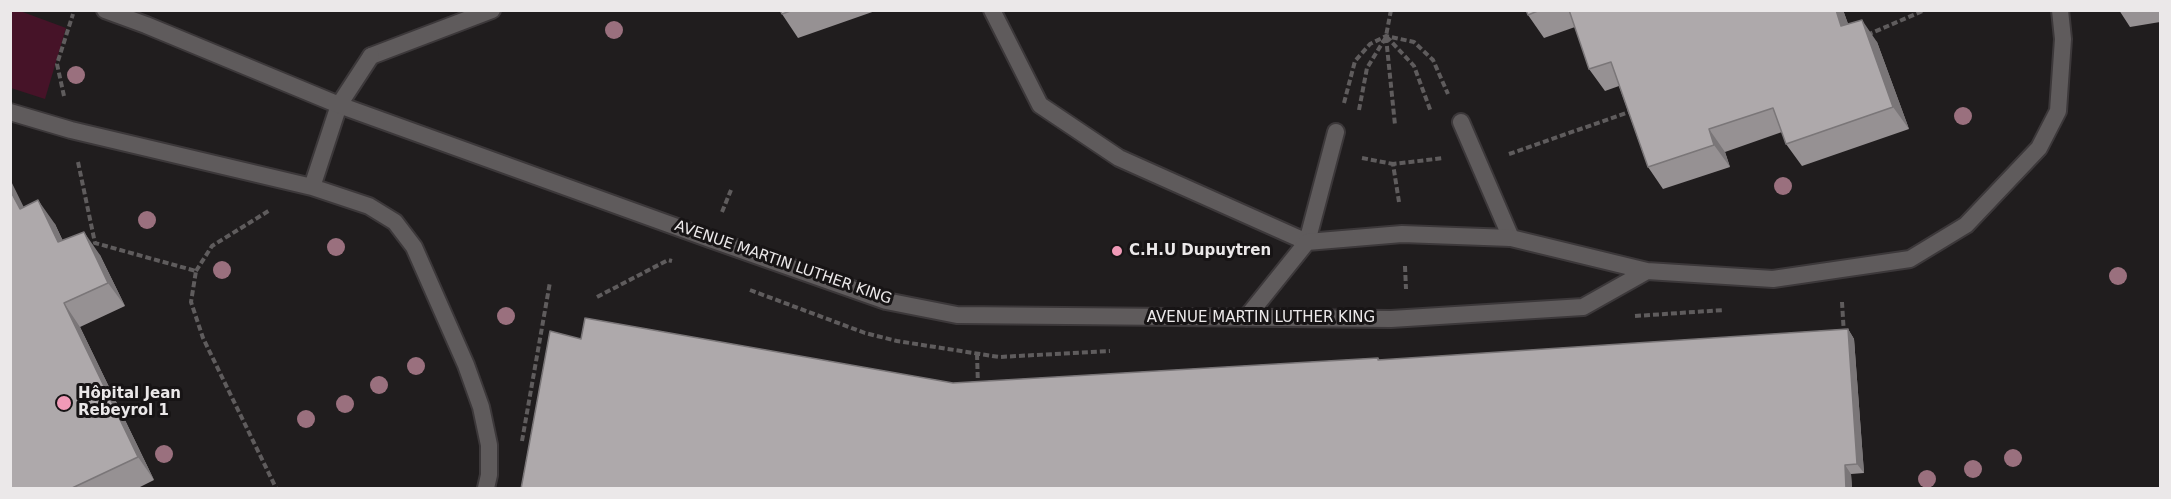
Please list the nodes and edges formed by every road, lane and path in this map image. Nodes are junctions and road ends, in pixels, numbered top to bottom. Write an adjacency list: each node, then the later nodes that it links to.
1 (74, 10): 17 (path)
2 (105, 10): 10 (street, AVENUE MARTIN LUTHER KING)
3 (492, 10): 10 (street)
4 (992, 10): 26 (street)
5 (1391, 10): 9 (path)
6 (1925, 10): 8 (path)
7 (2060, 10): 29 (street)
8 (1866, 35)
9 (1386, 36): 13 (path); 14 (path); 15 (path); 16 (path); 18 (path)
10 (339, 105): 23 (street); 33 (street, AVENUE MARTIN LUTHER KING)
11 (1635, 109): 22 (path)
12 (10, 112): 17 (street)
13 (1358, 112)
14 (1433, 117)
15 (1461, 122): 22 (street)
16 (1395, 125)
17 (71, 130): 23 (street); 28 (path)
18 (1336, 132): 26 (street)
19 (1444, 147): 21 (path)
20 (1361, 158): 21 (path)
21 (1394, 164): 24 (path)
22 (1479, 164): 25 (street)
23 (312, 187): 28 (path); 40 (street)
24 (1402, 234): 25 (street); 26 (street); 34 (path)
25 (1511, 237): 29 (street)
26 (1307, 242): 33 (street)
27 (678, 263): 31 (path)
28 (196, 271): 39 (path)
29 (1647, 271): 34 (street, AVENUE MARTIN LUTHER KING)
30 (550, 282): 38 (path)
31 (597, 297)
32 (1843, 302): 35 (path)
33 (1246, 318): 34 (street, AVENUE MARTIN LUTHER KING)
34 (1391, 319)
35 (1844, 337)
36 (977, 354): 37 (path)
37 (979, 395)
38 (520, 450)
39 (276, 489)
40 (486, 489)

